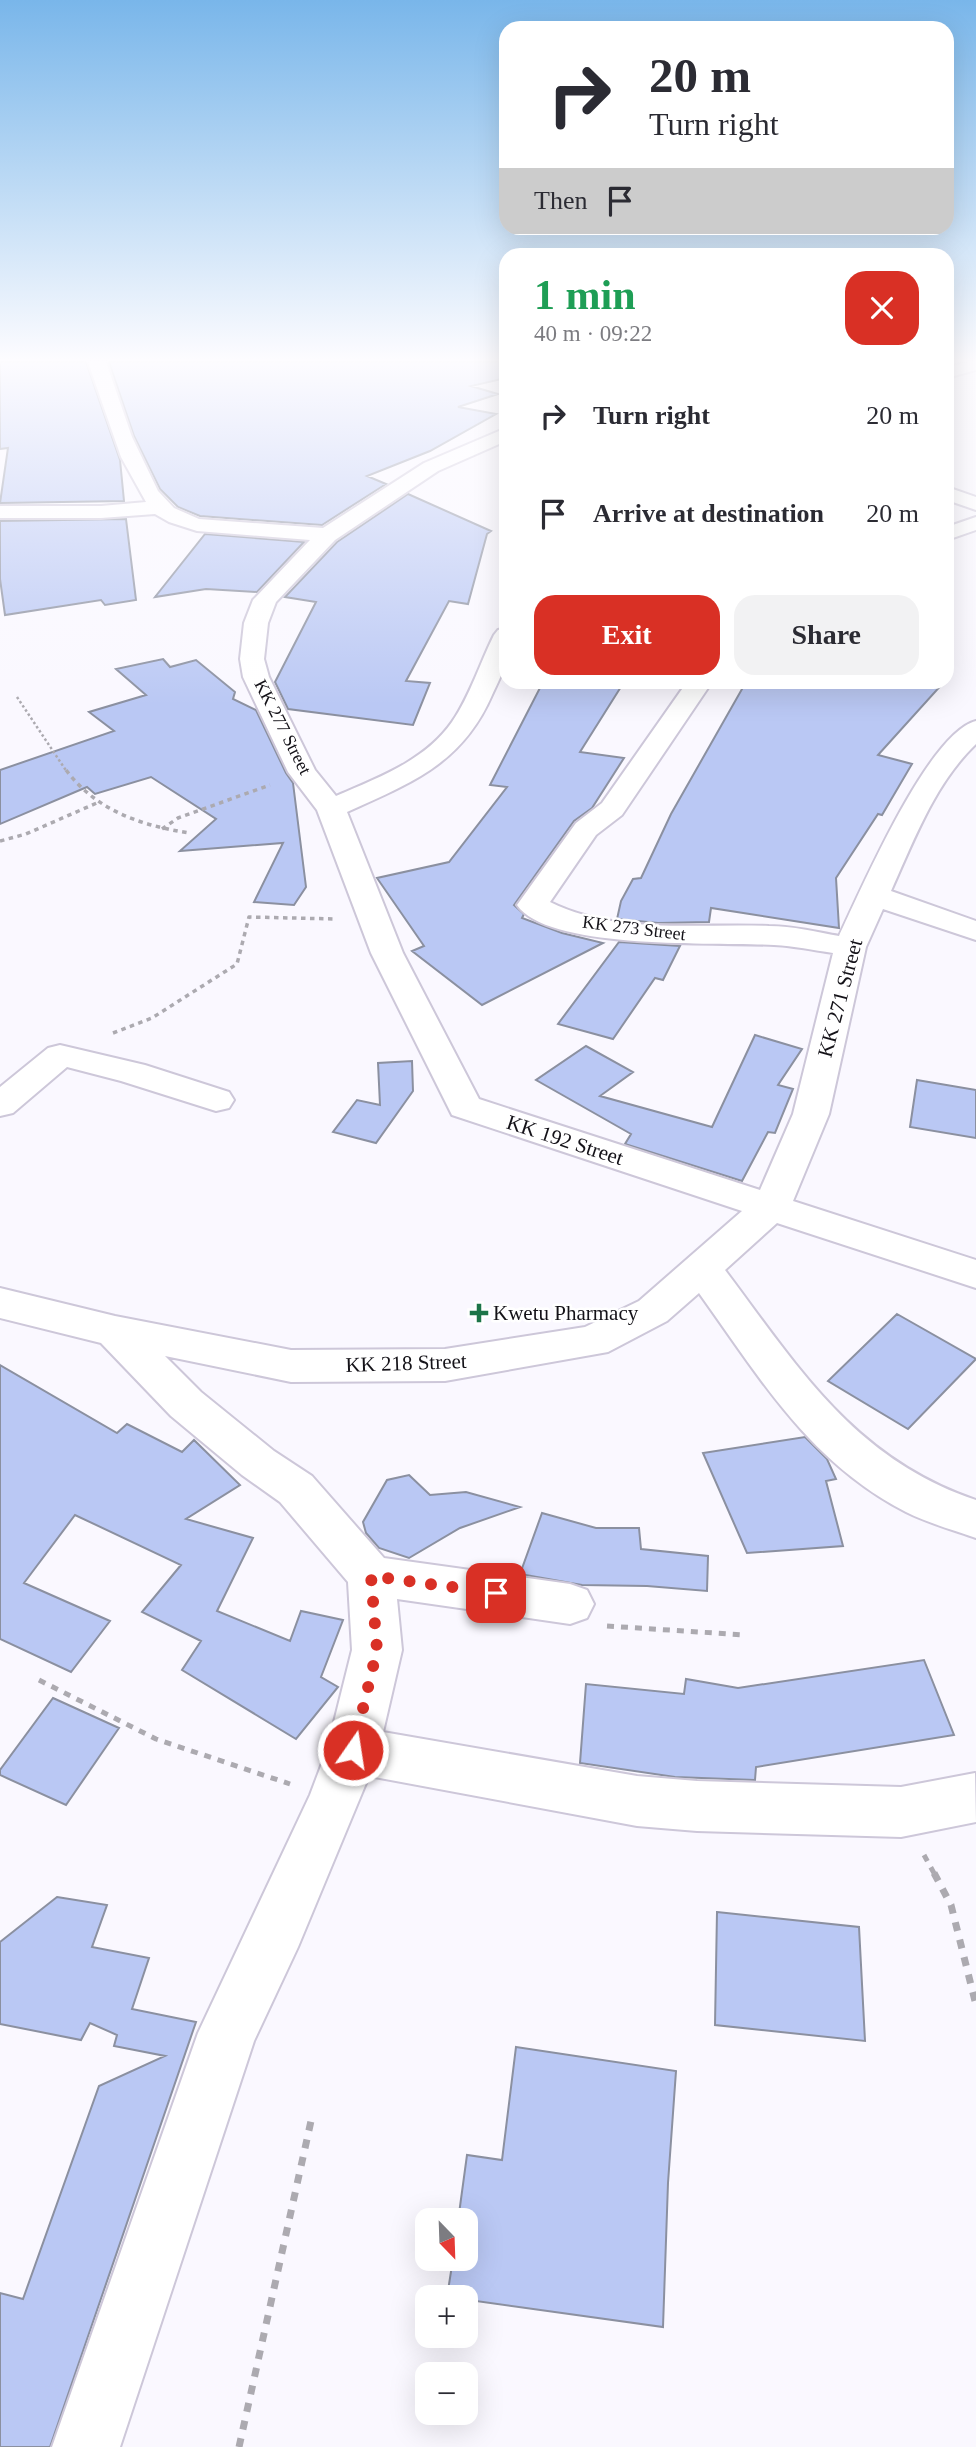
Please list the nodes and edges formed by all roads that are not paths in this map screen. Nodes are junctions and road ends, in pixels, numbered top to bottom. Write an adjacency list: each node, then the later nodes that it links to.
1 (142, 476): 5 (street)
2 (416, 476): 9 (street, KK 277 Street)
3 (954, 496): 4 (street)
4 (976, 504)
5 (160, 507): 6 (street); 9 (street)
6 (0, 512)
7 (976, 523): 8 (street)
8 (954, 531)
9 (327, 536): 13 (street, KK 277 Street)
10 (499, 649): 13 (street)
11 (695, 689): 16 (street, KK 273 Street)
12 (976, 729): 14 (street, KK 271 Street)
13 (331, 809): 19 (street, KK 192 Street)
14 (873, 895): 15 (street); 16 (street, KK 271 Street)
15 (976, 931)
16 (850, 947): 19 (street, KK 271 Street)
17 (216, 1100): 18 (street)
18 (0, 1105)
19 (771, 1208): 20 (street, KK 218 Street); 21 (street, KK 192 Street)
20 (702, 1269): 23 (street, KK 218 Street); 24 (street)
21 (976, 1274)
22 (0, 1303): 23 (street, KK 218 Street)
23 (115, 1331): 25 (street)
24 (976, 1519)
25 (371, 1576): 26 (street); 27 (street)
26 (570, 1604)
27 (353, 1750): 28 (street); 29 (street)
28 (975, 1798)
29 (86, 2447)

